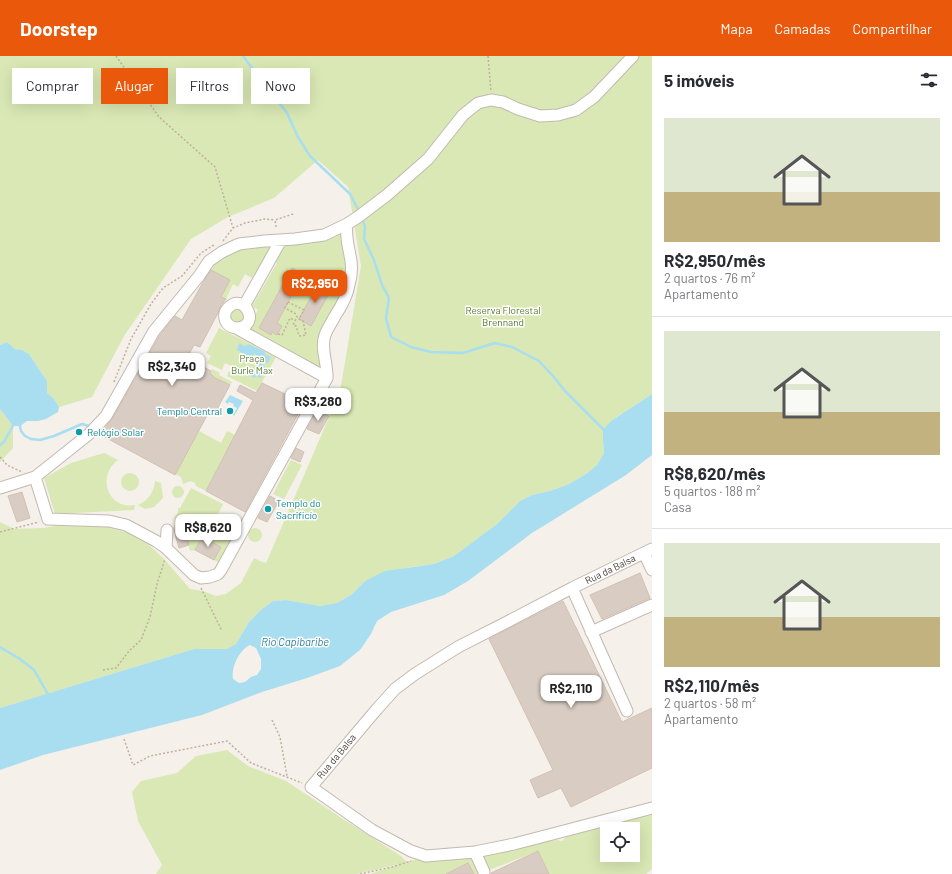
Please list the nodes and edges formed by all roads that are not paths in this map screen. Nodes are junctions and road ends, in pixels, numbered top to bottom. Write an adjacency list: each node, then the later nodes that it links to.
1 (634, 56): 2 (lane)
2 (348, 224): 3 (lane); 6 (lane)
3 (281, 240): 4 (lane); 7 (lane)
4 (244, 306): 5 (lane); 5 (lane)
5 (236, 328): 6 (lane)
6 (327, 378): 10 (lane)
7 (35, 477): 8 (lane); 10 (lane)
8 (0, 488)
9 (167, 530): 10 (lane)
10 (166, 548)
11 (648, 551): 12 (lane); 13 (lane, Rua da Balsa)
12 (652, 570)
13 (572, 588): 15 (lane); 18 (lane, Rua da Balsa)
14 (652, 605): 15 (lane)
15 (591, 632): 16 (lane)
16 (627, 711)
17 (652, 808): 18 (lane, Rua da Balsa)
18 (475, 852): 19 (lane)
19 (484, 872)

